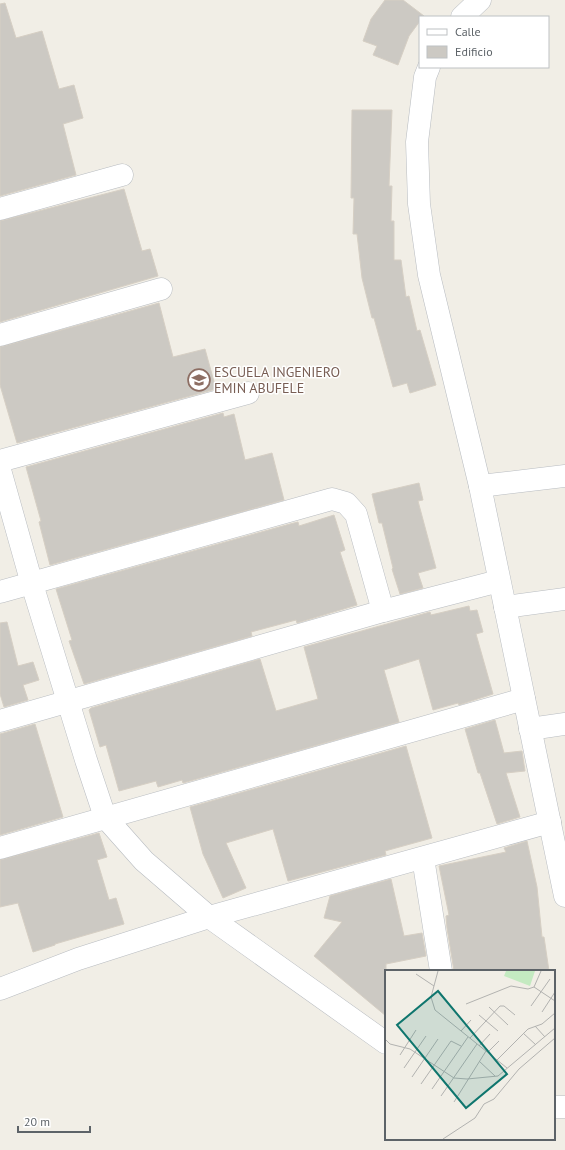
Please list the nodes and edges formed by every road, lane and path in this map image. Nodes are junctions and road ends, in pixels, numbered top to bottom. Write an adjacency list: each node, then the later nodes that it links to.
1 (480, 0): 2 (street)
2 (463, 16)
3 (429, 68): 12 (street)
4 (122, 174): 5 (street)
5 (0, 209)
6 (161, 289): 7 (street)
7 (0, 335)
8 (248, 393): 9 (street)
9 (0, 461)
10 (0, 470): 14 (street)
11 (565, 476): 12 (street)
12 (480, 486): 13 (street)
13 (499, 581): 17 (street); 18 (street)
14 (32, 584): 15 (street); 18 (street); 20 (street)
15 (0, 592)
16 (565, 599): 17 (street)
17 (505, 607): 19 (street)
18 (383, 611): 20 (street)
19 (524, 699): 23 (street); 24 (street)
20 (69, 702): 21 (street); 24 (street)
21 (0, 721)
22 (565, 724): 23 (street)
23 (530, 728): 25 (street)
24 (105, 817): 27 (street); 30 (street)
25 (550, 822): 26 (street); 28 (street)
26 (560, 846): 29 (street)
27 (0, 848)
28 (423, 858): 30 (street); 31 (street)
29 (565, 896)
30 (209, 917): 32 (street); 33 (street)
31 (441, 970)
32 (0, 989)
33 (385, 1042)

